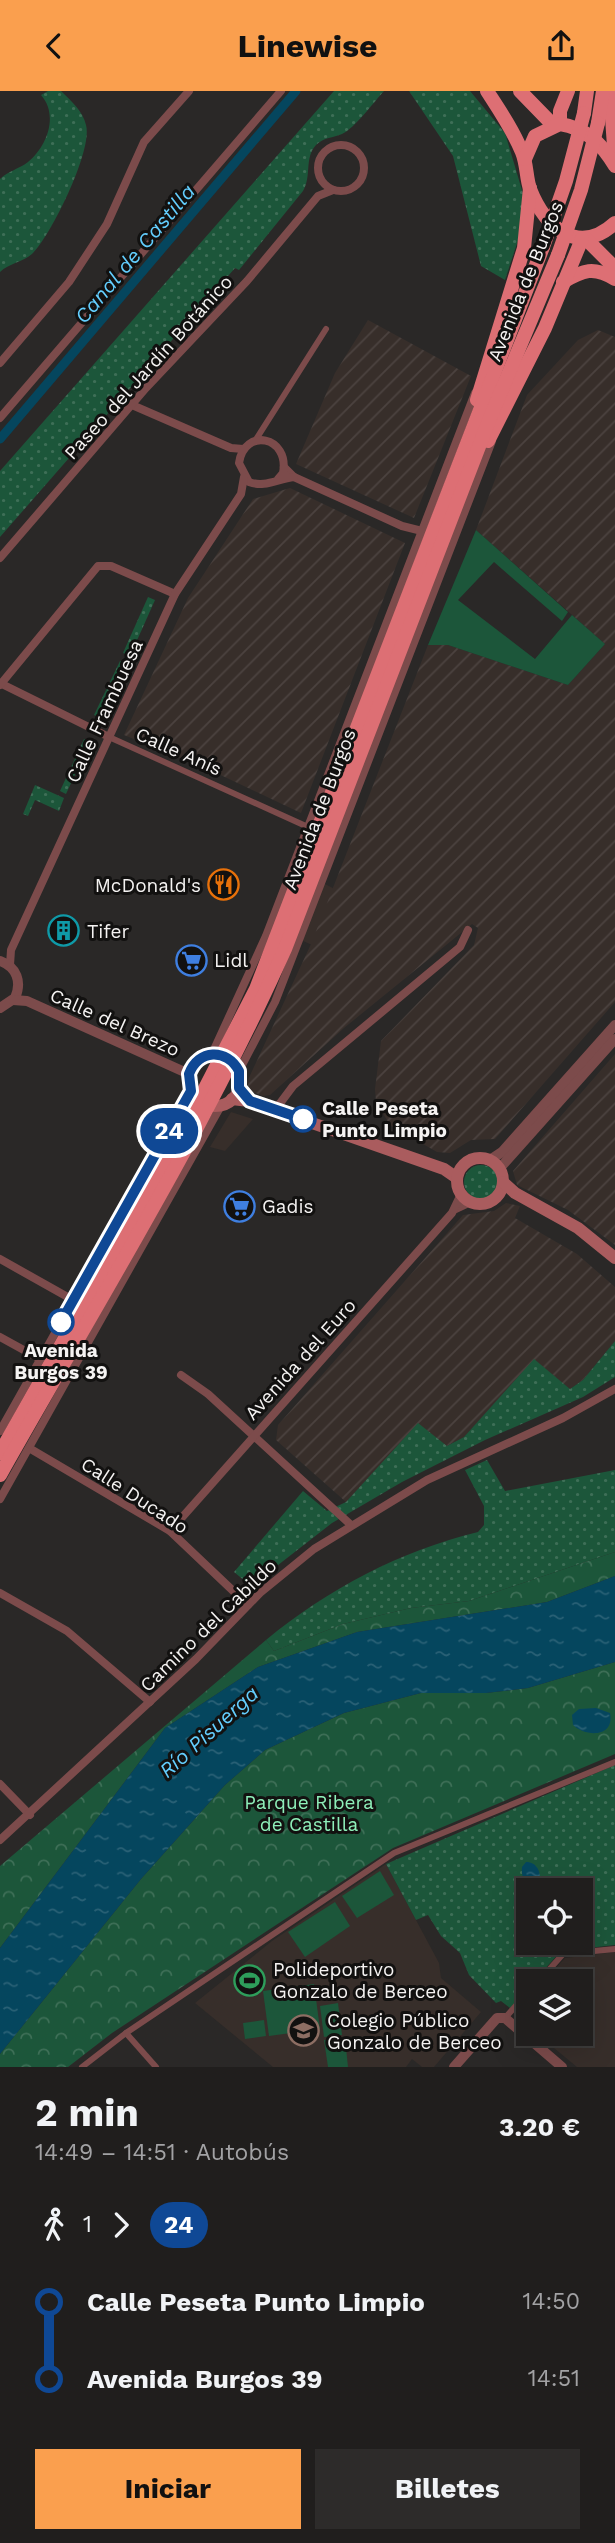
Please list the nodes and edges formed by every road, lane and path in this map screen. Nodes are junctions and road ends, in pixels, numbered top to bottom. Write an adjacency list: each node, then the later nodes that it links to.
1 (189, 91): 23 (street)
2 (281, 91): 26 (street)
3 (487, 91): 10 (highway)
4 (520, 91): 9 (highway)
5 (568, 91): 9 (highway)
6 (587, 91): 29 (highway, Avenida de Burgos, bridge)
7 (603, 91): 32 (highway, Avenida de Burgos, bridge)
8 (614, 91): 11 (highway)
9 (556, 125): 10 (highway); 12 (highway)
10 (525, 159): 14 (highway)
11 (615, 160)
12 (615, 166)
13 (321, 180): 15 (street); 15 (street); 16 (street, Paseo del Jardín Botánico)
14 (530, 188): 18 (highway); 24 (highway)
15 (333, 190): 16 (street, Paseo del Jardín Botánico)
16 (318, 196): 25 (street, Paseo del Jardín Botánico)
17 (615, 223): 18 (highway)
18 (584, 239): 19 (highway); 21 (highway)
19 (615, 268)
20 (615, 279): 21 (highway)
21 (563, 282): 27 (highway)
22 (326, 329): 28 (street)
23 (0, 363)
24 (484, 371): 29 (highway); 38 (street, Avenida de Burgos)
25 (132, 405): 30 (street); 39 (street, Paseo del Jardín Botánico)
26 (0, 418)
27 (497, 427): 32 (highway); 40 (street, Avenida de Burgos)
28 (256, 441): 30 (street); 31 (street)
29 (465, 450): 38 (highway, Avenida de Burgos)
30 (241, 453): 33 (street)
31 (284, 467): 34 (street); 35 (street)
32 (471, 469): 38 (highway, Avenida de Burgos)
33 (244, 477): 36 (street); 37 (street, Calle Frambuesa)
34 (294, 478): 35 (street); 38 (street)
35 (278, 479): 36 (street)
36 (257, 485): 37 (street, Calle Frambuesa)
37 (241, 494): 41 (street, Calle Frambuesa)
38 (432, 535): 40 (street); 42 (highway, Avenida de Burgos); 44 (street, Avenida de Burgos); 46 (highway, Avenida de Burgos)
39 (0, 558)
40 (448, 558): 43 (street, Avenida de Burgos)
41 (175, 594): 45 (street); 48 (street, Calle Frambuesa)
42 (400, 621): 44 (street); 52 (highway, Avenida de Burgos)
43 (412, 649): 46 (street); 49 (street, Avenida de Burgos)
44 (374, 657): 50 (street, Avenida de Burgos)
45 (0, 684): 48 (street, Calle Anís)
46 (384, 694): 47 (highway, Avenida de Burgos)
47 (368, 734): 49 (street); 52 (highway, Avenida de Burgos)
48 (109, 737): 52 (street, Calle Anís); 59 (street, Calle Frambuesa)
49 (358, 789): 51 (street, Avenida de Burgos)
50 (313, 815): 52 (street, Avenida de Burgos); 52 (street)
51 (341, 835): 52 (street); 55 (street, Avenida de Burgos)
52 (317, 836): 53 (highway, Avenida de Burgos); 54 (street, Avenida de Burgos)
53 (312, 866): 54 (street); 55 (street); 57 (highway, Avenida de Burgos); 58 (highway, Avenida de Burgos)
54 (291, 872): 60 (street, Avenida de Burgos)
55 (318, 888): 61 (street, Avenida de Burgos)
56 (468, 930): 69 (street)
57 (279, 934): 60 (street); 66 (highway, Avenida de Burgos)
58 (285, 949): 61 (street); 66 (highway, Avenida de Burgos)
59 (3, 962): 62 (street)
60 (250, 971): 66 (street, Avenida de Burgos)
61 (282, 983): 66 (street, Avenida de Burgos)
62 (15, 996): 63 (street); 67 (street, Calle del Brezo)
63 (0, 1008)
64 (615, 1025): 70 (street)
65 (615, 1039): 70 (street)
66 (226, 1060): 67 (main road); 68 (highway, Avenida de Burgos); 68 (main road)
67 (189, 1074): 68 (main road)
68 (215, 1098): 69 (main road); 72 (street, Avenida de Burgos); 75 (street, Avenida de Burgos); 76 (highway, Avenida de Burgos); 80 (highway, Avenida de Burgos)
69 (275, 1110): 71 (main road)
70 (495, 1164): 71 (main road); 73 (main road)
71 (459, 1173): 74 (main road)
72 (178, 1183): 76 (street); 79 (street, Avenida de Burgos)
73 (502, 1187): 74 (main road); 77 (main road)
74 (466, 1198): 90 (street, Avenida del Euro)
75 (126, 1207): 80 (street); 81 (street, Avenida de Burgos)
76 (143, 1221): 80 (highway, Avenida de Burgos)
77 (615, 1258)
78 (0, 1259): 81 (street)
79 (130, 1269): 80 (street); 86 (street, Avenida de Burgos)
80 (105, 1280): 81 (highway, Avenida de Burgos)
81 (85, 1303): 82 (street, Avenida de Burgos); 82 (street); 86 (street); 88 (highway, Avenida de Burgos); 93 (highway, Avenida de Burgos)
82 (67, 1312): 84 (street, Avenida de Burgos)
83 (0, 1337): 84 (street)
84 (42, 1355): 88 (street); 89 (street, Avenida de Burgos)
85 (181, 1375): 90 (street)
86 (69, 1376): 91 (street, Avenida de Burgos)
87 (615, 1389): 96 (street, Camino del Cabildo)
88 (32, 1396): 92 (highway, Avenida de Burgos)
89 (0, 1431)
90 (255, 1435): 96 (street); 97 (street, Avenida del Euro)
91 (29, 1448): 93 (street, Avenida de Burgos); 97 (street, Calle Ducado)
92 (0, 1453)
93 (6, 1476): 94 (street); 95 (street, Avenida de Burgos)
94 (0, 1489)
95 (0, 1499)
96 (351, 1525): 99 (street, Camino del Cabildo)
97 (170, 1531): 99 (street, Calle Ducado)
98 (0, 1593): 100 (street)
99 (248, 1605): 100 (street, Camino del Cabildo)
100 (150, 1702): 103 (street, Camino del Cabildo)
101 (615, 1762): 109 (street)
102 (0, 1784): 103 (street)
103 (30, 1815): 104 (street, Camino del Cabildo)
104 (0, 1840)
105 (615, 1949): 106 (street)
106 (550, 1969)
107 (516, 2004): 108 (street)
108 (501, 2018): 112 (street); 113 (street)
109 (125, 2033): 110 (street); 111 (street)
110 (82, 2067)
111 (156, 2067)
112 (454, 2067)
113 (562, 2067)

